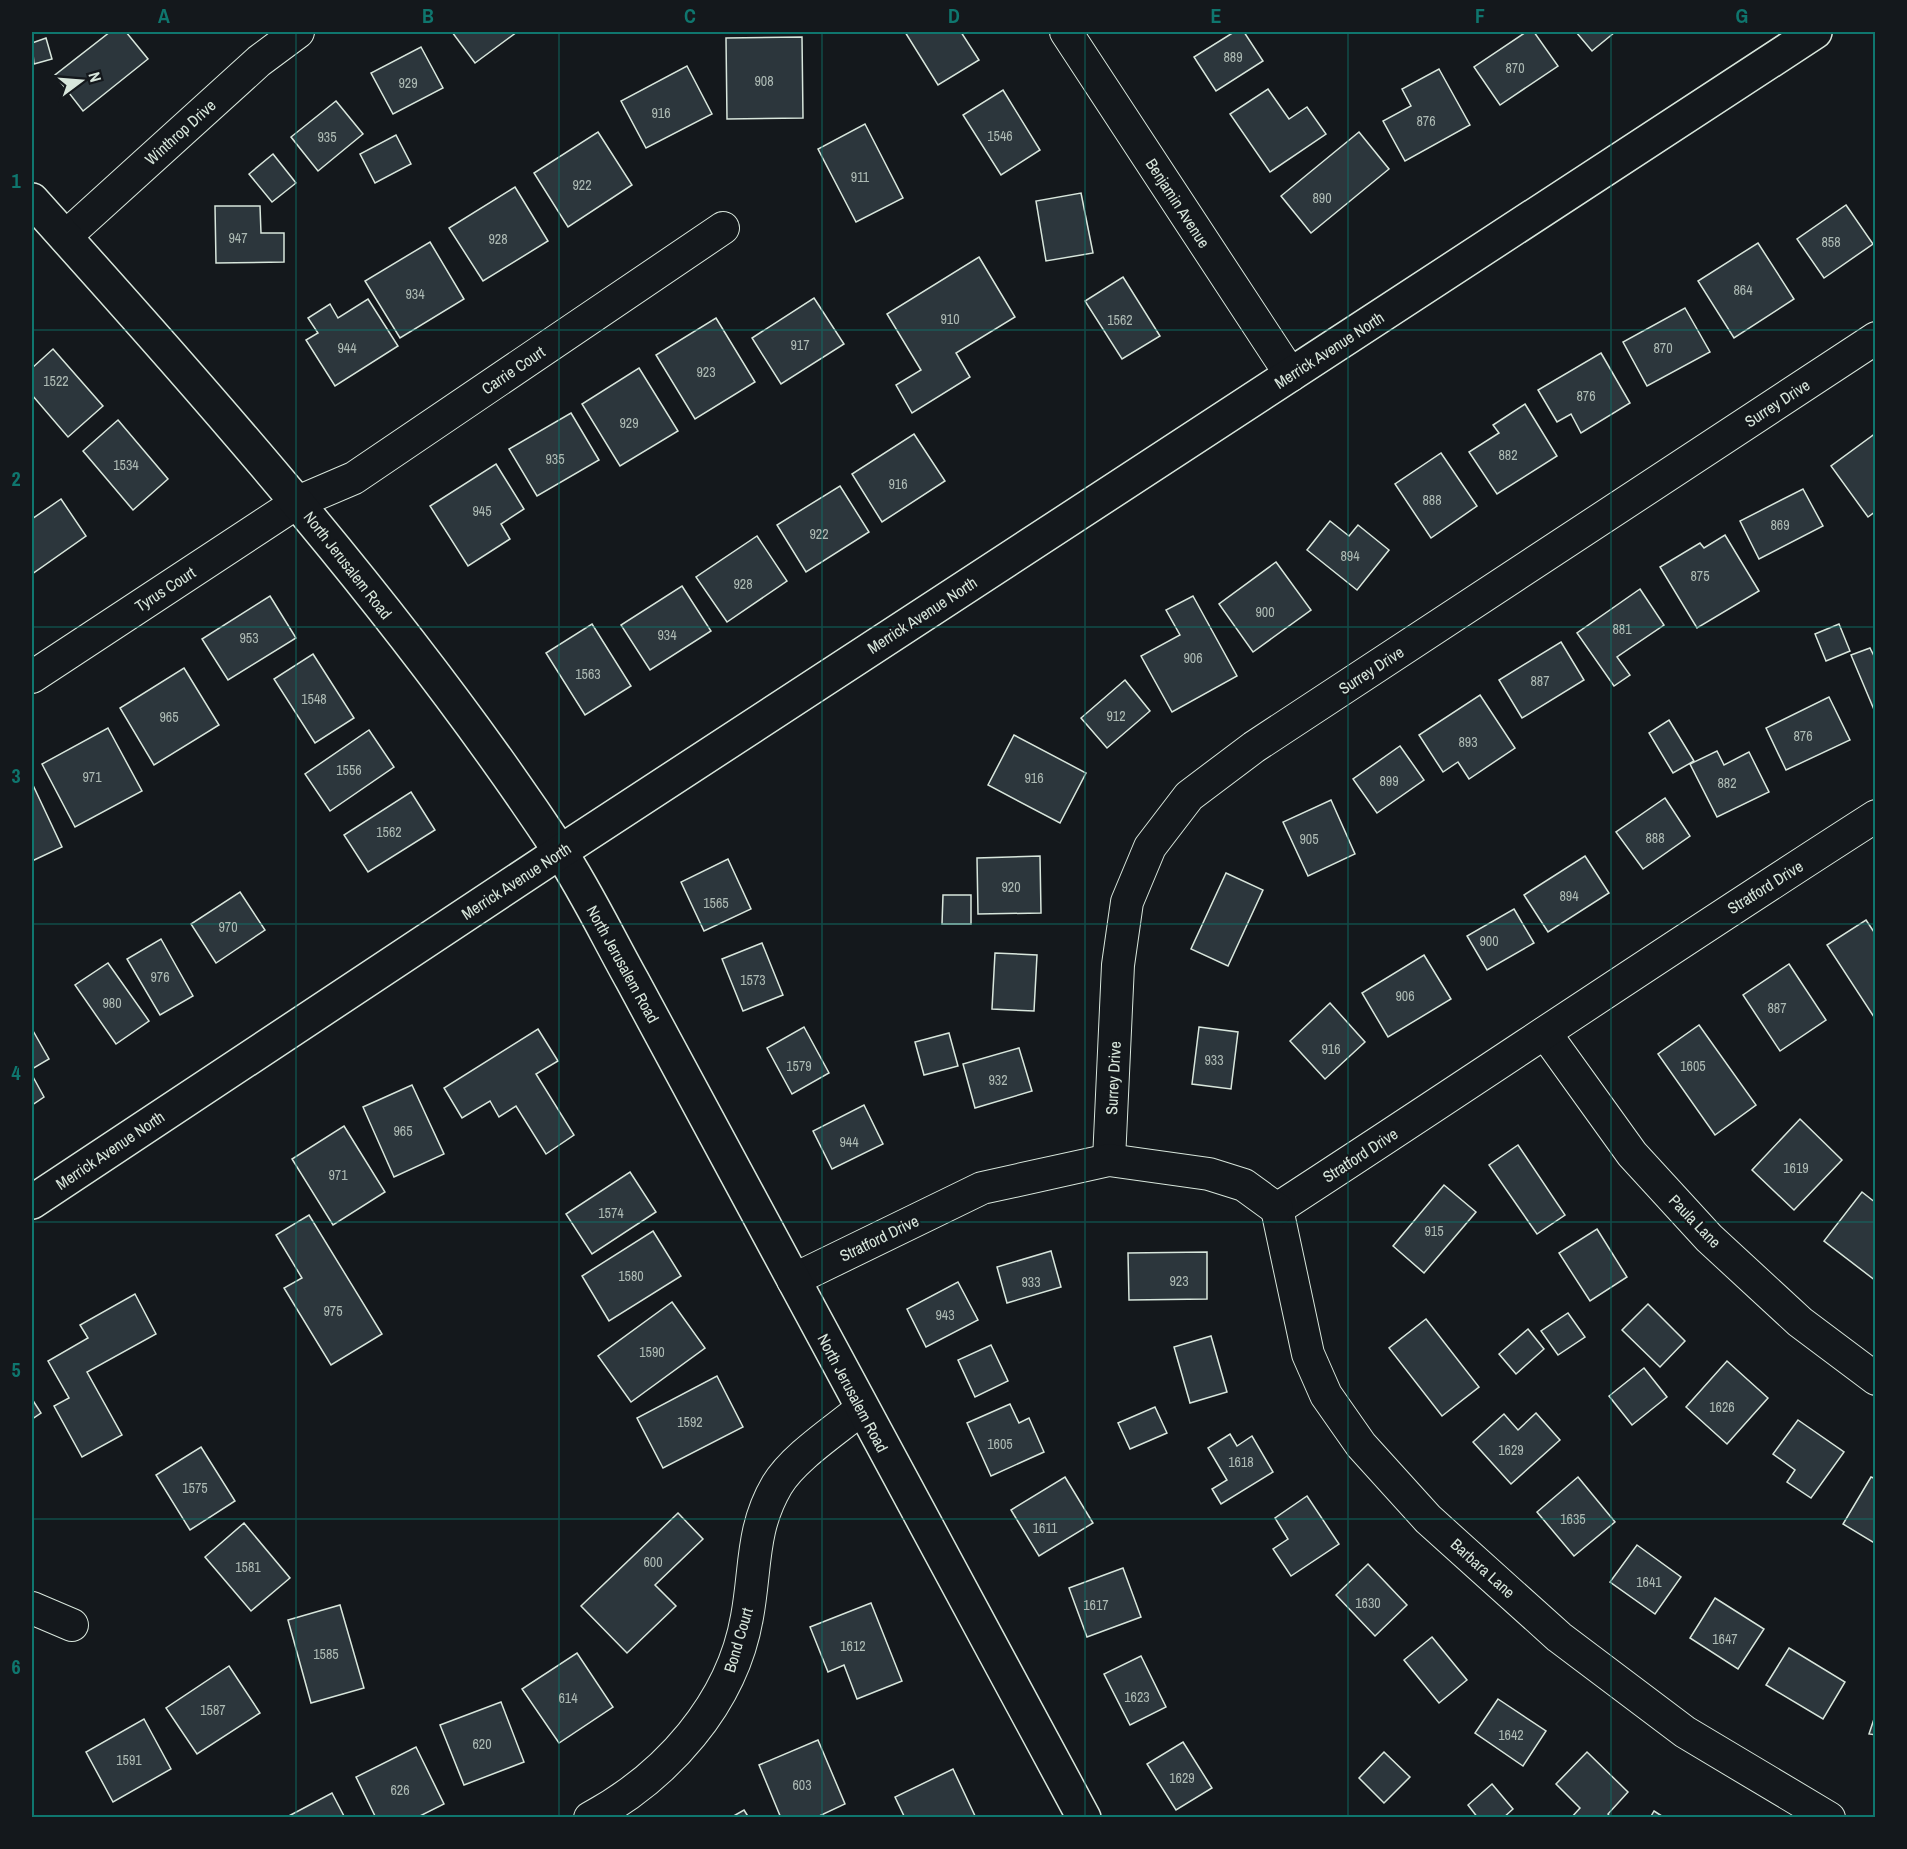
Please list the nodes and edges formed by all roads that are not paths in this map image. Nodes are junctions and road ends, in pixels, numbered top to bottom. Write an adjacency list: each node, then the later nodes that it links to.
1 (298, 32): 6 (street, Winthrop Drive)
2 (1815, 32): 8 (main road, Merrick Avenue North)
3 (1070, 33): 8 (street, Benjamin Avenue)
4 (32, 200): 6 (main road, North Jerusalem Road)
5 (723, 228): 9 (street, Carrie Court)
6 (65, 237): 9 (main road, North Jerusalem Road)
7 (1875, 338): 14 (street, Surrey Drive)
8 (1291, 375): 12 (main road, Merrick Avenue North)
9 (298, 502): 10 (street, Tyrus Court); 12 (main road, North Jerusalem Road)
10 (32, 676)
11 (1875, 816): 13 (street, Stratford Drive)
12 (560, 852): 15 (main road, Merrick Avenue North); 17 (main road, North Jerusalem Road)
13 (1545, 1034): 16 (street, Stratford Drive); 18 (street, Paula Lane)
14 (1109, 1160): 16 (street, Stratford Drive); 17 (street, Stratford Drive)
15 (32, 1202)
16 (1277, 1209): 24 (street, Barbara Lane)
17 (793, 1280): 19 (main road, North Jerusalem Road)
18 (1875, 1379)
19 (861, 1409): 22 (street, Bond Court); 23 (main road, North Jerusalem Road)
20 (32, 1608): 21 (street)
21 (72, 1624)
22 (590, 1818)
23 (1083, 1818)
24 (1829, 1818)

